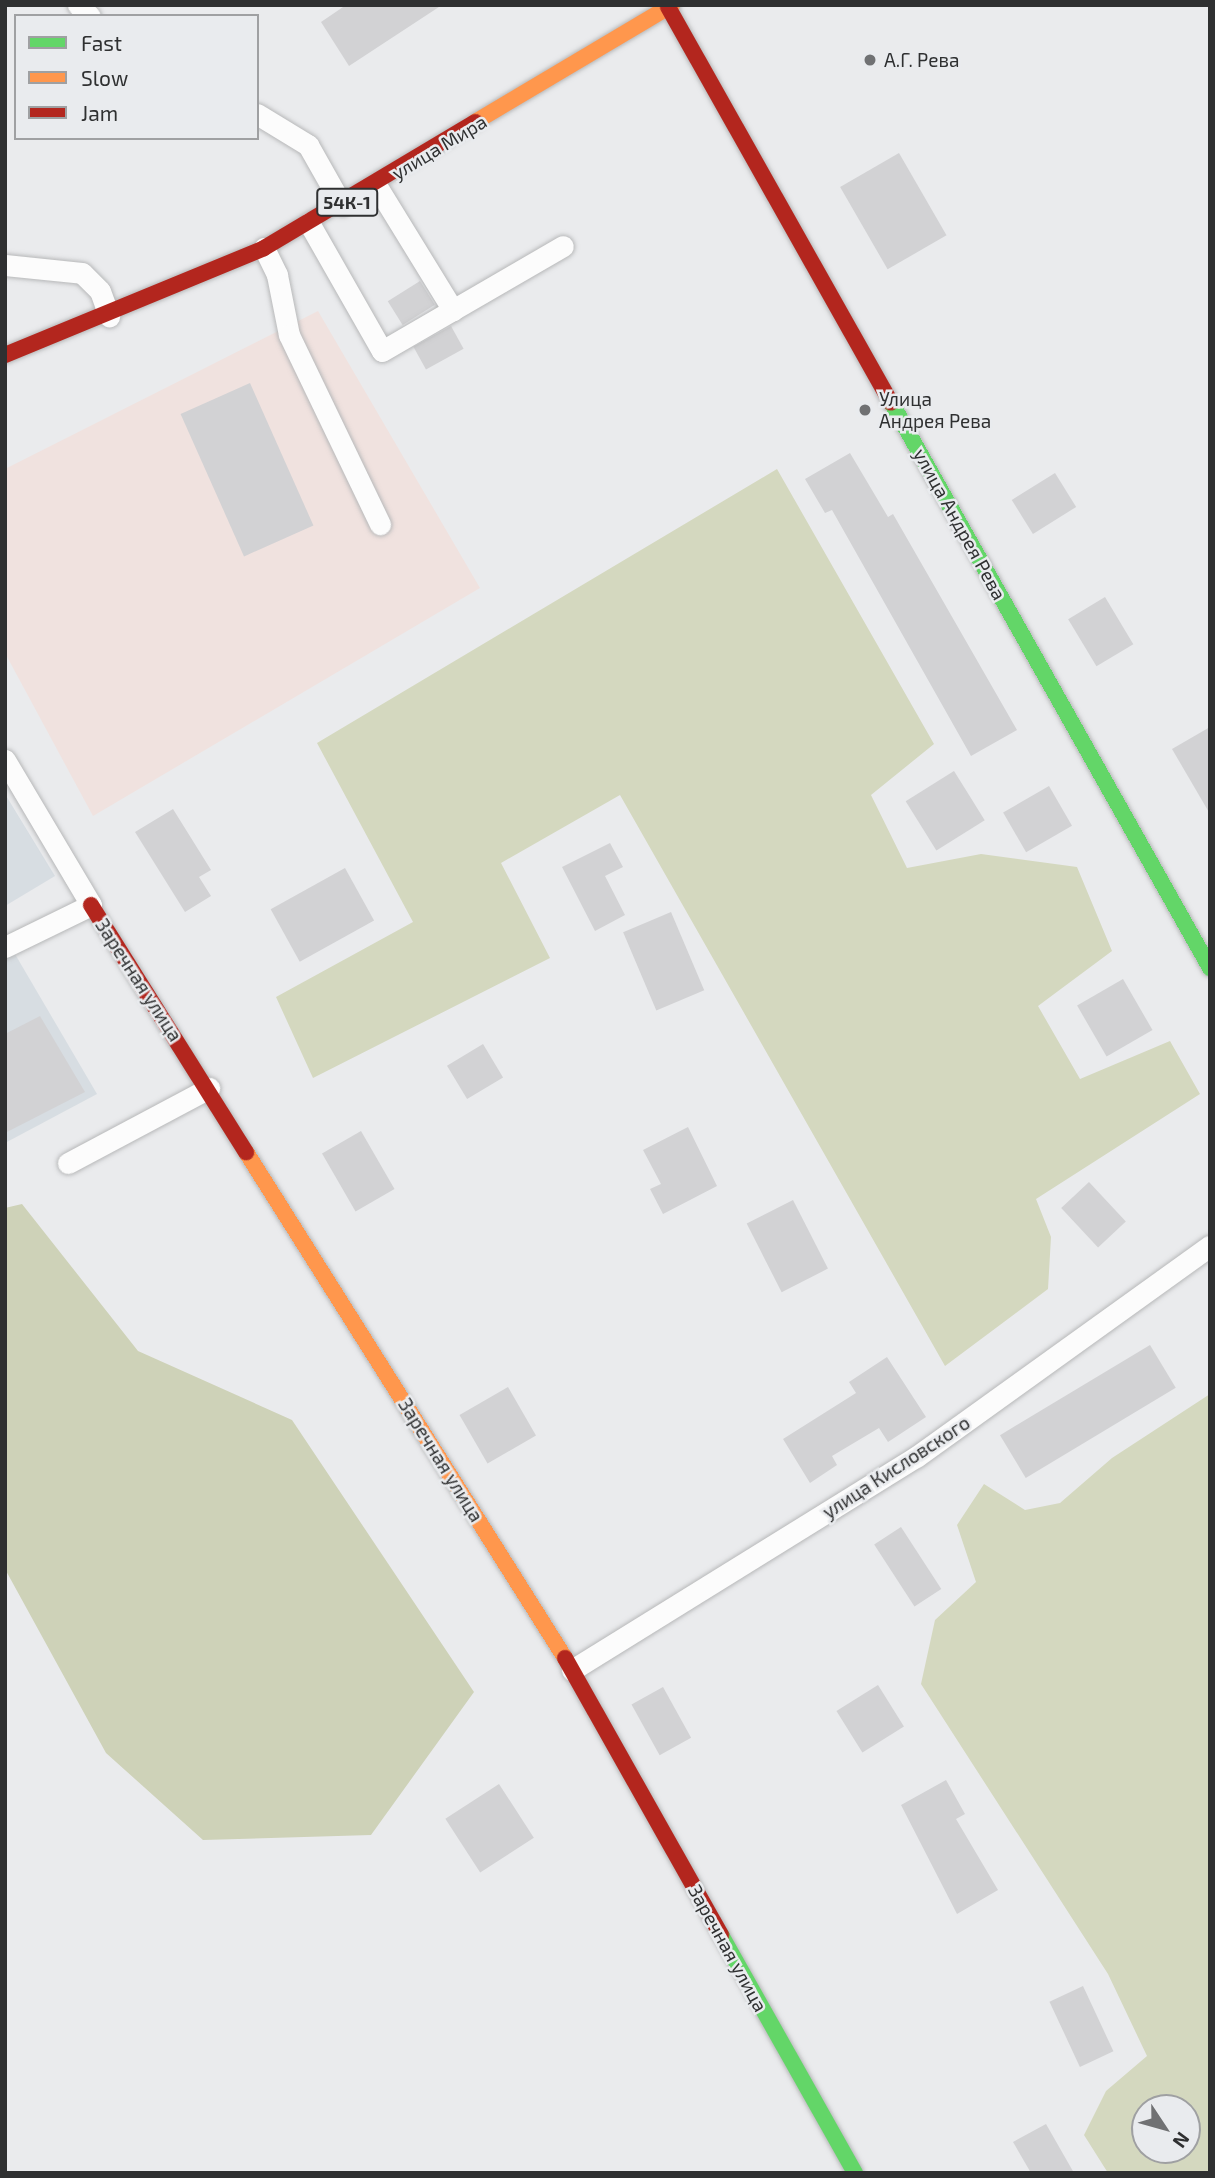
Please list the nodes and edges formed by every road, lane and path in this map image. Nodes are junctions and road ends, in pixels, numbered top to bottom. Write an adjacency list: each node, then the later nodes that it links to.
1 (670, 6): 3 (street, улица Мира / 54К-1); 16 (street, улица Андрея Рева)
2 (259, 115): 4 (lane)
3 (376, 185): 4 (street, улица Мира / 54К-1); 9 (lane)
4 (342, 205): 5 (street, улица Мира / 54К-1)
5 (309, 223): 7 (street, улица Мира / 54К-1); 9 (lane)
6 (563, 246): 9 (lane)
7 (264, 248): 10 (street, улица Мира / 54К-1); 12 (lane)
8 (5, 265): 10 (lane)
9 (453, 310)
10 (109, 316): 11 (street, улица Мира / 54К-1)
11 (5, 355)
12 (380, 524)
13 (5, 760): 14 (lane, Заречная улица)
14 (90, 905): 15 (lane); 17 (street, Заречная улица)
15 (5, 947)
16 (1210, 968)
17 (208, 1088): 18 (lane); 20 (street, Заречная улица)
18 (68, 1164)
19 (1210, 1246): 20 (lane, улица Кисловского)
20 (572, 1670): 21 (street, Заречная улица)
21 (855, 2173)

